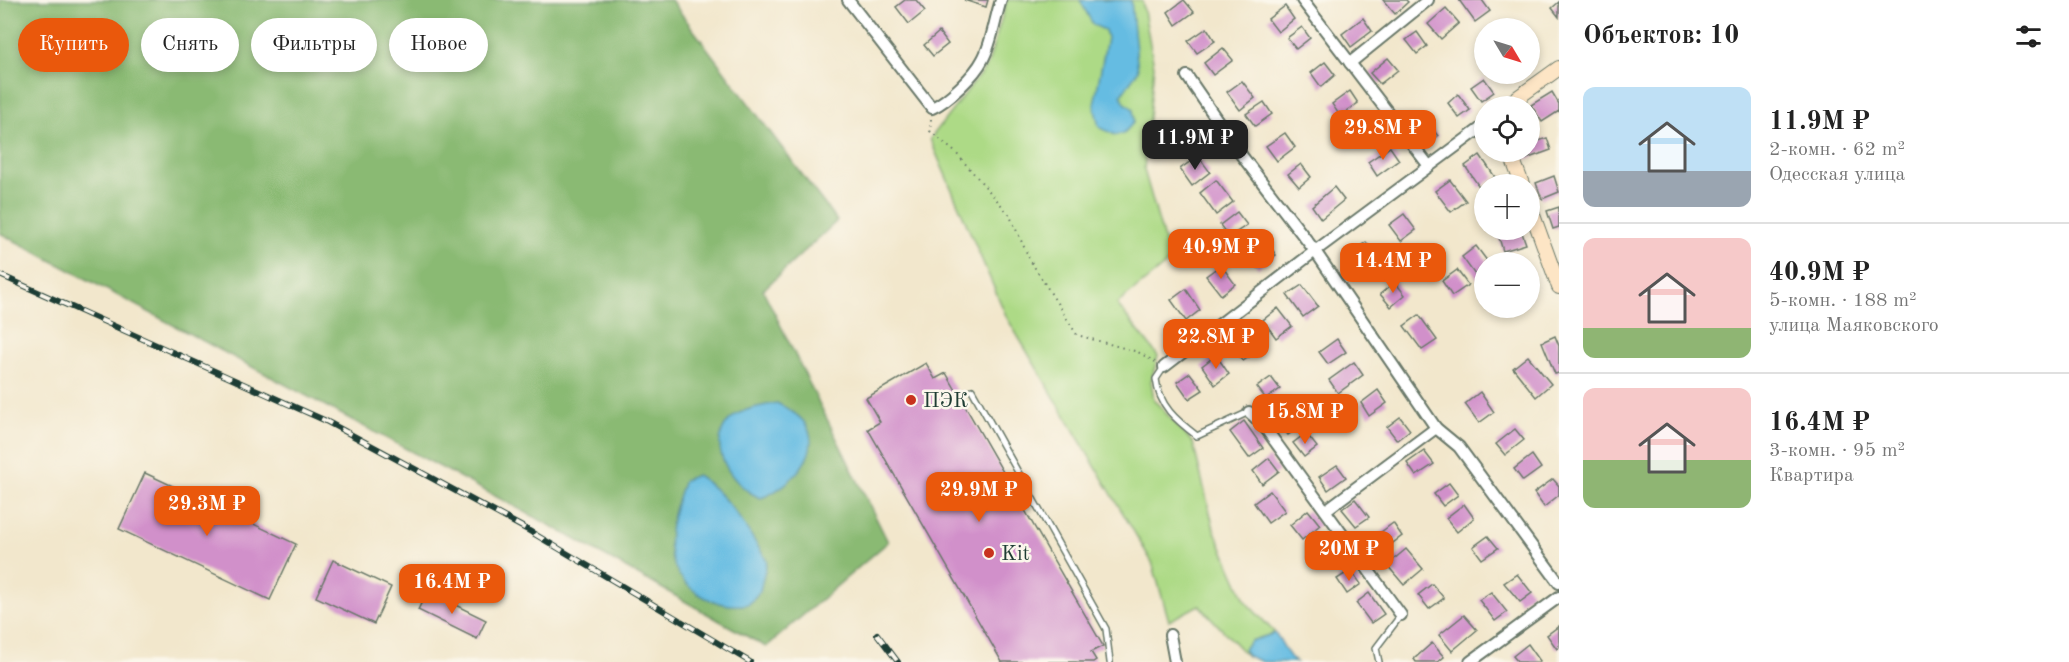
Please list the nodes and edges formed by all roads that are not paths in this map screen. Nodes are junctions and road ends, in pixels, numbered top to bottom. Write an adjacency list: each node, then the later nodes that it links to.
1 (848, 0): 2 (street)
2 (1001, 0)
3 (1302, 0): 5 (street)
4 (1427, 0): 5 (street)
5 (1350, 63): 10 (street)
6 (1559, 68): 8 (main road)
7 (1187, 76): 12 (street)
8 (1520, 96)
9 (1474, 133): 10 (street)
10 (1429, 166): 12 (street)
11 (1540, 235): 13 (main road)
12 (1315, 250): 14 (street); 17 (street)
13 (1559, 287)
14 (1164, 367): 16 (lane)
15 (972, 390): 23 (lane)
16 (1249, 412): 18 (street)
17 (1436, 428): 18 (street); 19 (street)
18 (1326, 510): 21 (street)
19 (1559, 583)
20 (1559, 597): 26 (street)
21 (1401, 615): 25 (lane)
22 (1170, 635): 24 (street)
23 (1110, 662)
24 (1175, 662)
25 (1379, 662)
26 (1470, 662)

